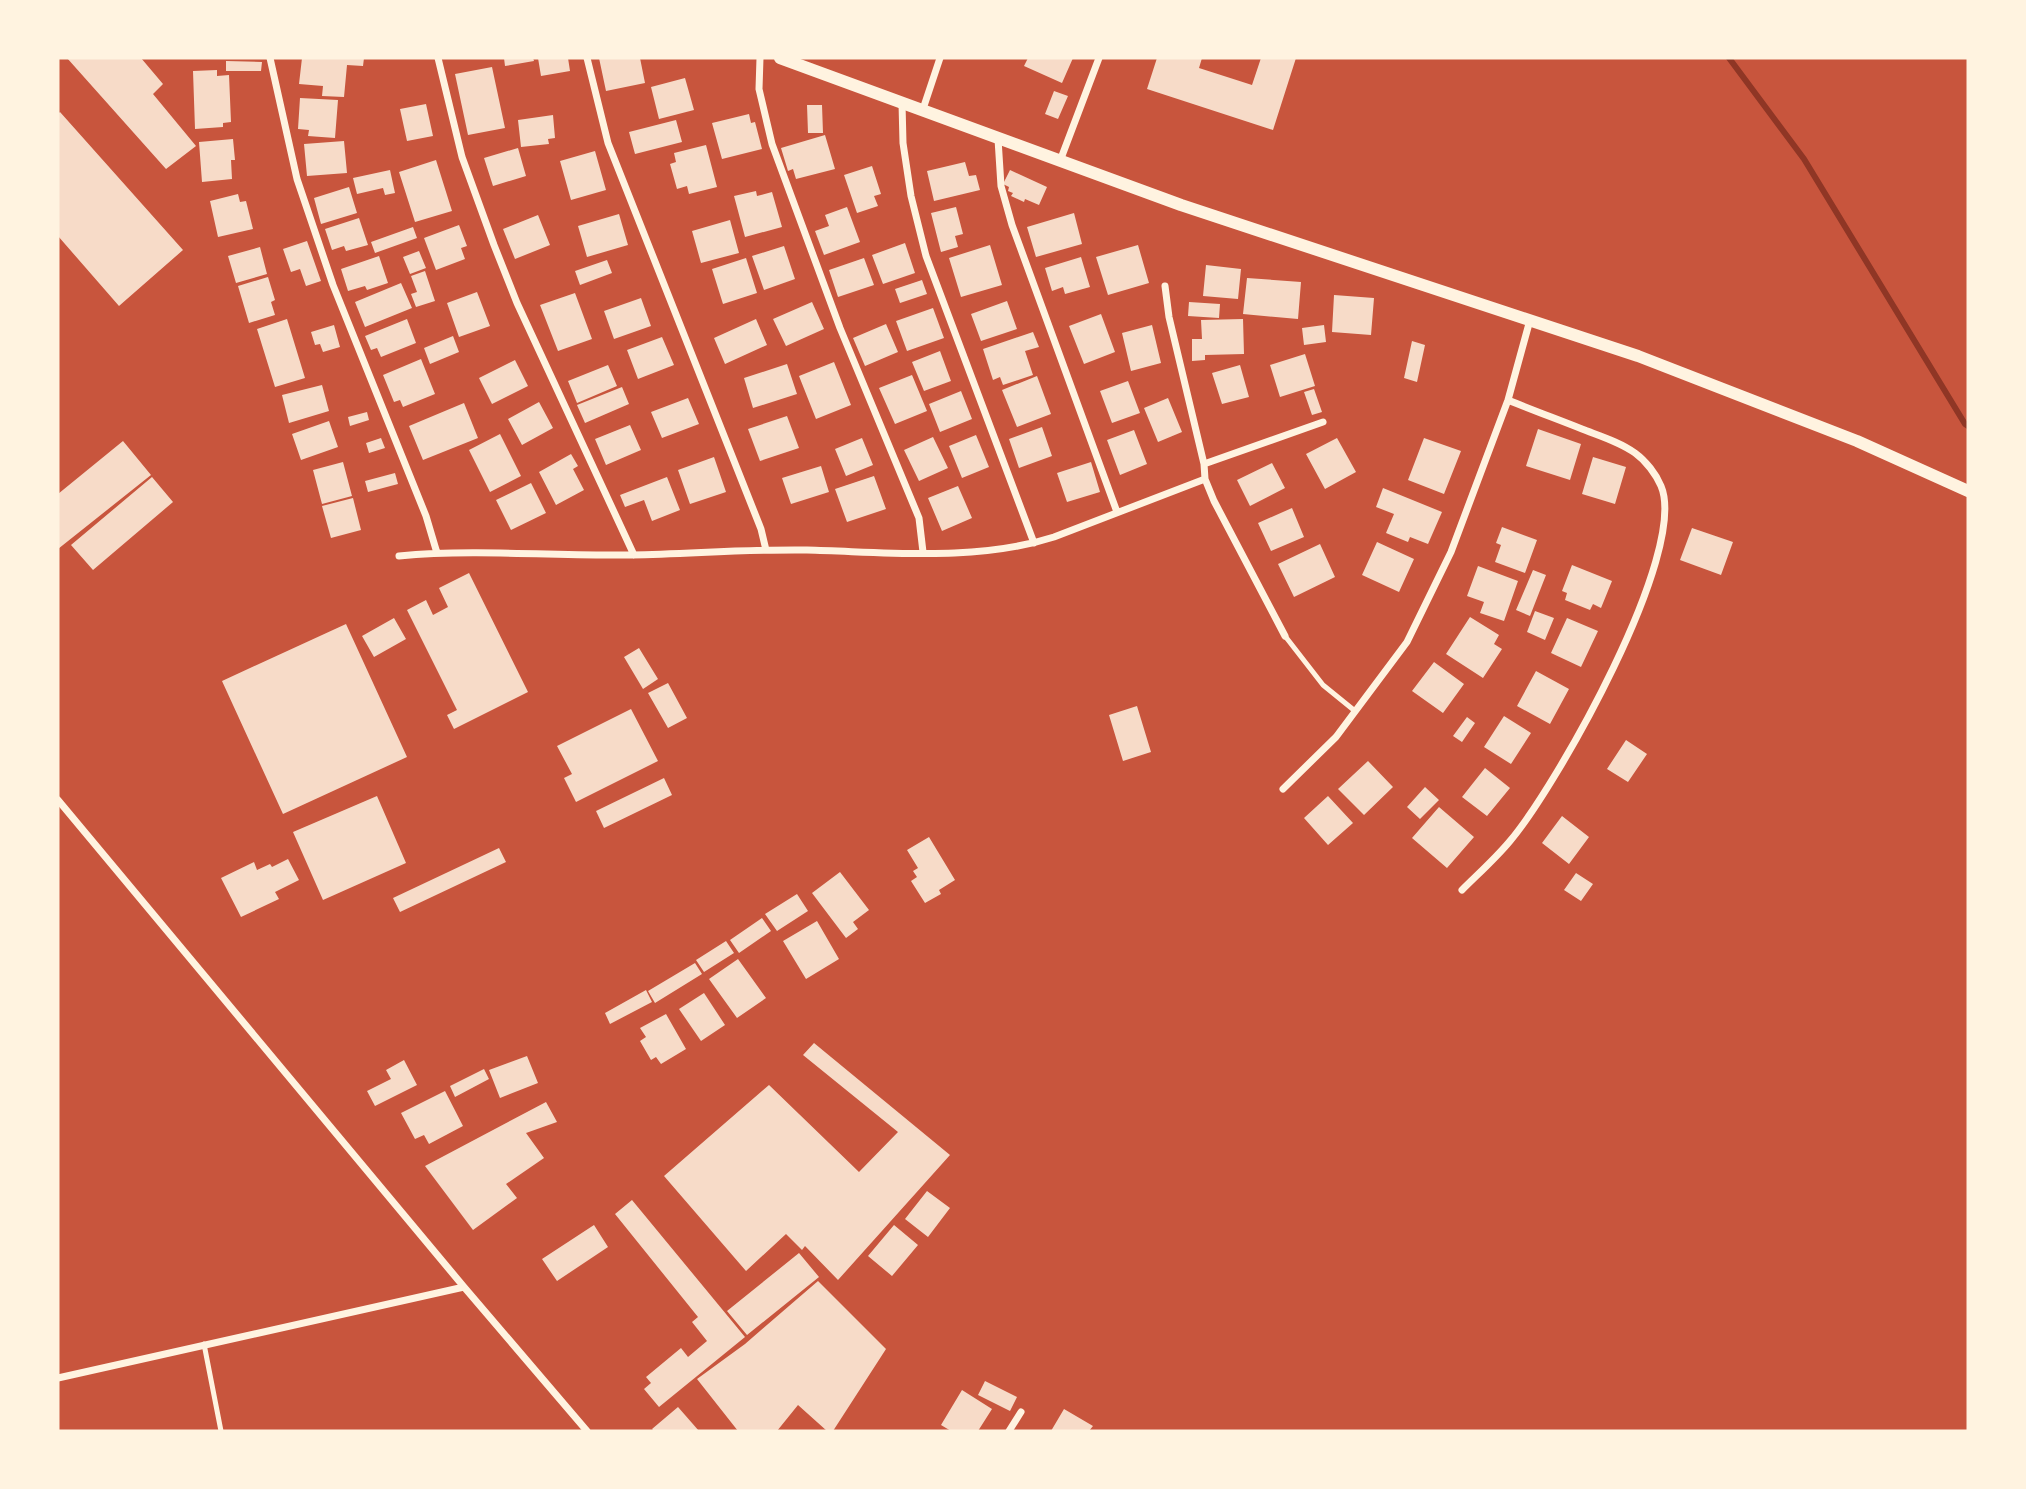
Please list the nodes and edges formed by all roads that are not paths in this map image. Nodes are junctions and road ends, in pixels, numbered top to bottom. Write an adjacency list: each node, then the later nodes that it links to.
1 (270, 58): 22 (street)
2 (438, 58): 24 (street)
3 (586, 58): 21 (street)
4 (760, 58): 23 (street)
5 (780, 58): 8 (street)
6 (940, 58): 9 (street)
7 (1099, 58): 11 (street)
8 (902, 102): 9 (street); 20 (street)
9 (923, 109): 10 (street)
10 (998, 139): 11 (street); 19 (street)
11 (1060, 161): 13 (street)
12 (1165, 286): 16 (street)
13 (1530, 320): 14 (street); 18 (street)
14 (1508, 400): 27 (street); 30 (street)
15 (1323, 422): 16 (street)
16 (1204, 464): 17 (street)
17 (1205, 479): 19 (street); 26 (street)
18 (1968, 491)
19 (1117, 512): 20 (street)
20 (1034, 543): 23 (street)
21 (766, 550): 23 (street); 24 (street)
22 (437, 552): 24 (street); 25 (street)
23 (923, 552)
24 (634, 555)
25 (399, 556)
26 (1285, 636): 27 (lane)
27 (1355, 711): 28 (street)
28 (1283, 789)
29 (58, 800): 31 (street)
30 (1462, 890)
31 (464, 1287): 32 (street); 36 (street)
32 (204, 1344): 33 (street); 35 (lane)
33 (58, 1378)
34 (1021, 1412): 37 (street)
35 (221, 1431)
36 (587, 1431)
37 (1009, 1431)

